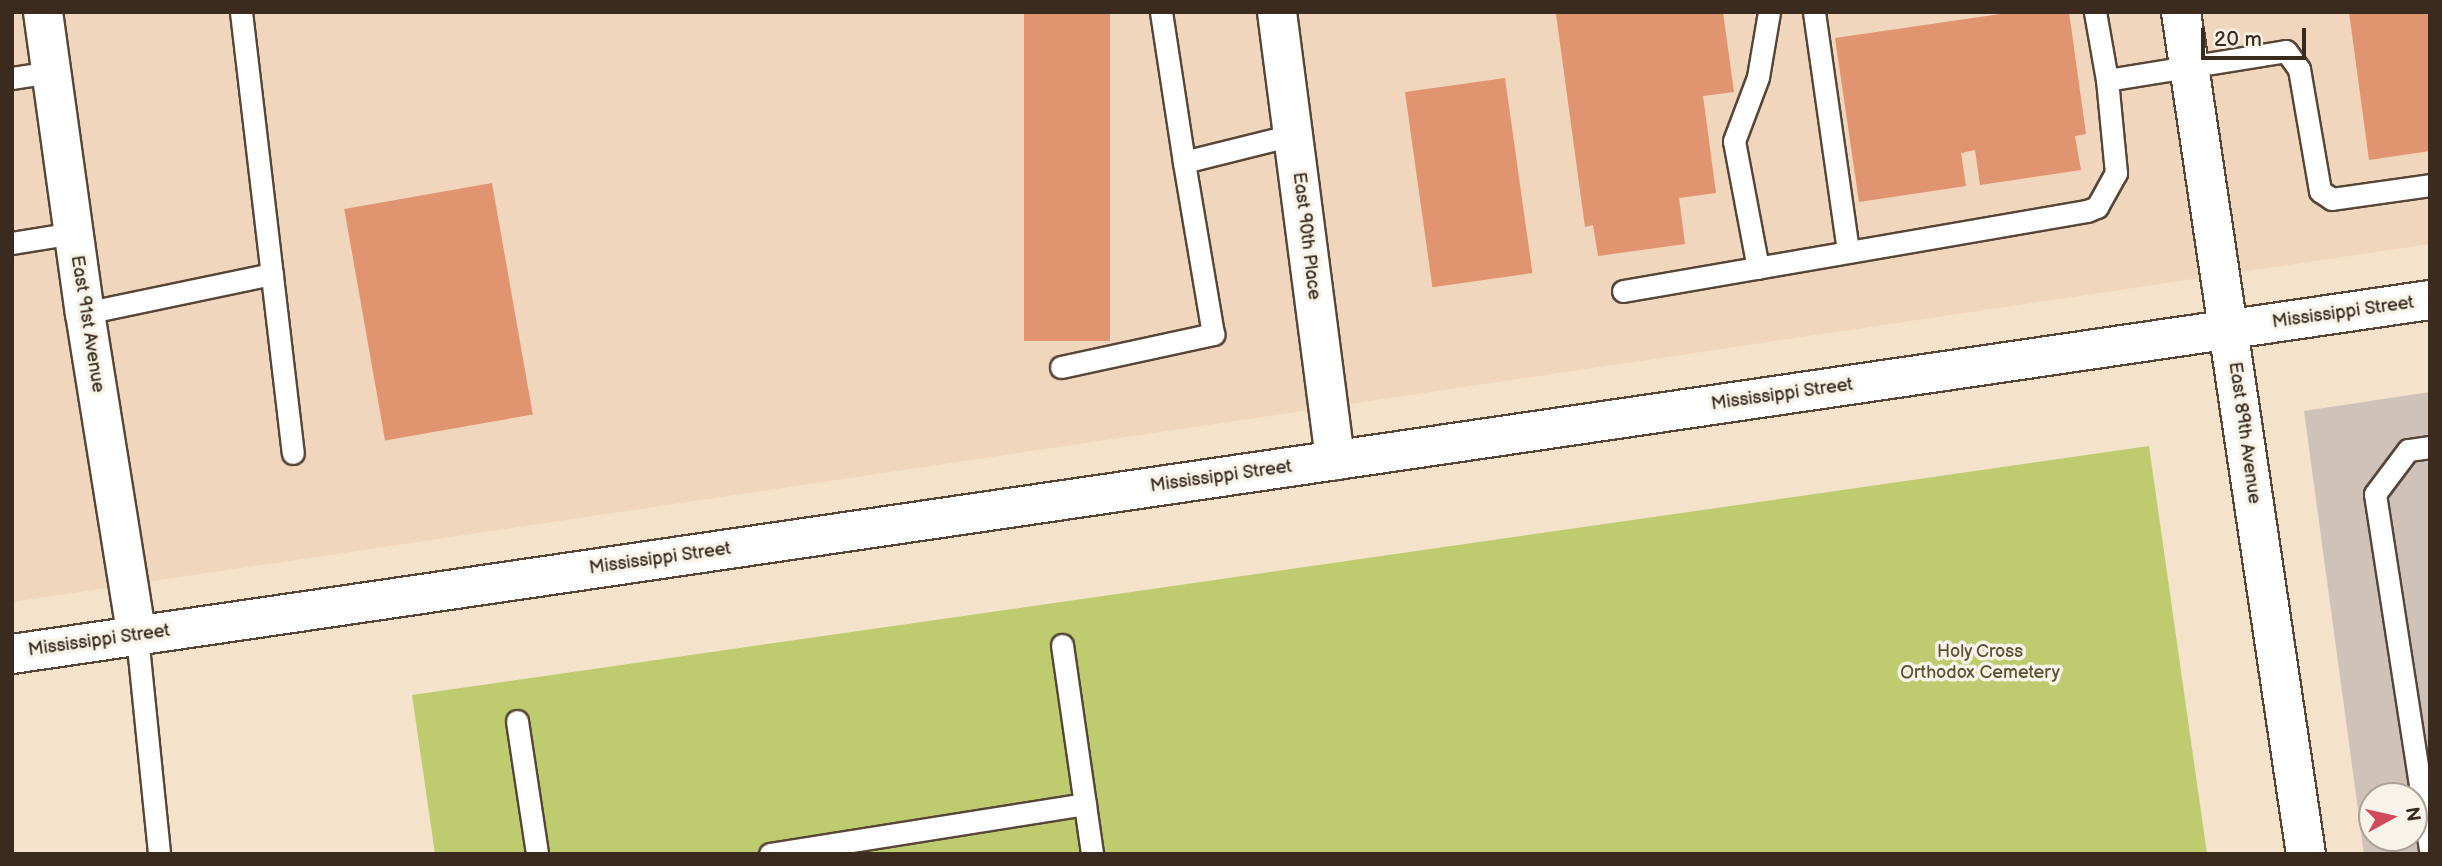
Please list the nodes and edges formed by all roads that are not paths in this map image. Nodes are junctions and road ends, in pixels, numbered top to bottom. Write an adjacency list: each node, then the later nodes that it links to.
1 (43, 12): 10 (street, East 91st Avenue)
2 (241, 12): 20 (lane)
3 (1161, 12): 14 (lane)
4 (1277, 12): 13 (street, East 90th Place)
5 (1769, 12): 19 (lane)
6 (1814, 12): 18 (lane)
7 (2095, 12): 12 (lane)
8 (2181, 12): 9 (street, East 89th Avenue)
9 (2188, 67): 12 (lane); 15 (lane); 24 (street, East 89th Avenue)
10 (51, 72): 11 (lane); 16 (street, East 91st Avenue)
11 (12, 78)
12 (2107, 80): 18 (lane)
13 (1292, 135): 14 (lane); 28 (street, East 90th Place)
14 (1184, 162): 25 (lane)
15 (2430, 185)
16 (73, 233): 17 (lane); 23 (street, East 91st Avenue)
17 (12, 243)
18 (1848, 252): 19 (lane)
19 (1758, 268): 21 (lane)
20 (272, 274): 23 (lane); 27 (lane)
21 (1623, 291)
22 (2430, 300): 24 (street, Mississippi Street)
23 (85, 313): 29 (street, East 91st Avenue)
24 (2228, 330): 28 (street, Mississippi Street); 39 (street, East 89th Avenue)
25 (1060, 367)
26 (2430, 447): 34 (lane)
27 (293, 453)
28 (1335, 460): 29 (street, Mississippi Street)
29 (137, 636): 31 (street, Mississippi Street); 35 (lane)
30 (1062, 645): 33 (lane)
31 (12, 654)
32 (517, 721): 36 (lane)
33 (1084, 804): 37 (lane); 38 (lane)
34 (2430, 850)
35 (159, 854)
36 (537, 854)
37 (770, 854)
38 (1092, 854)
39 (2306, 854)

